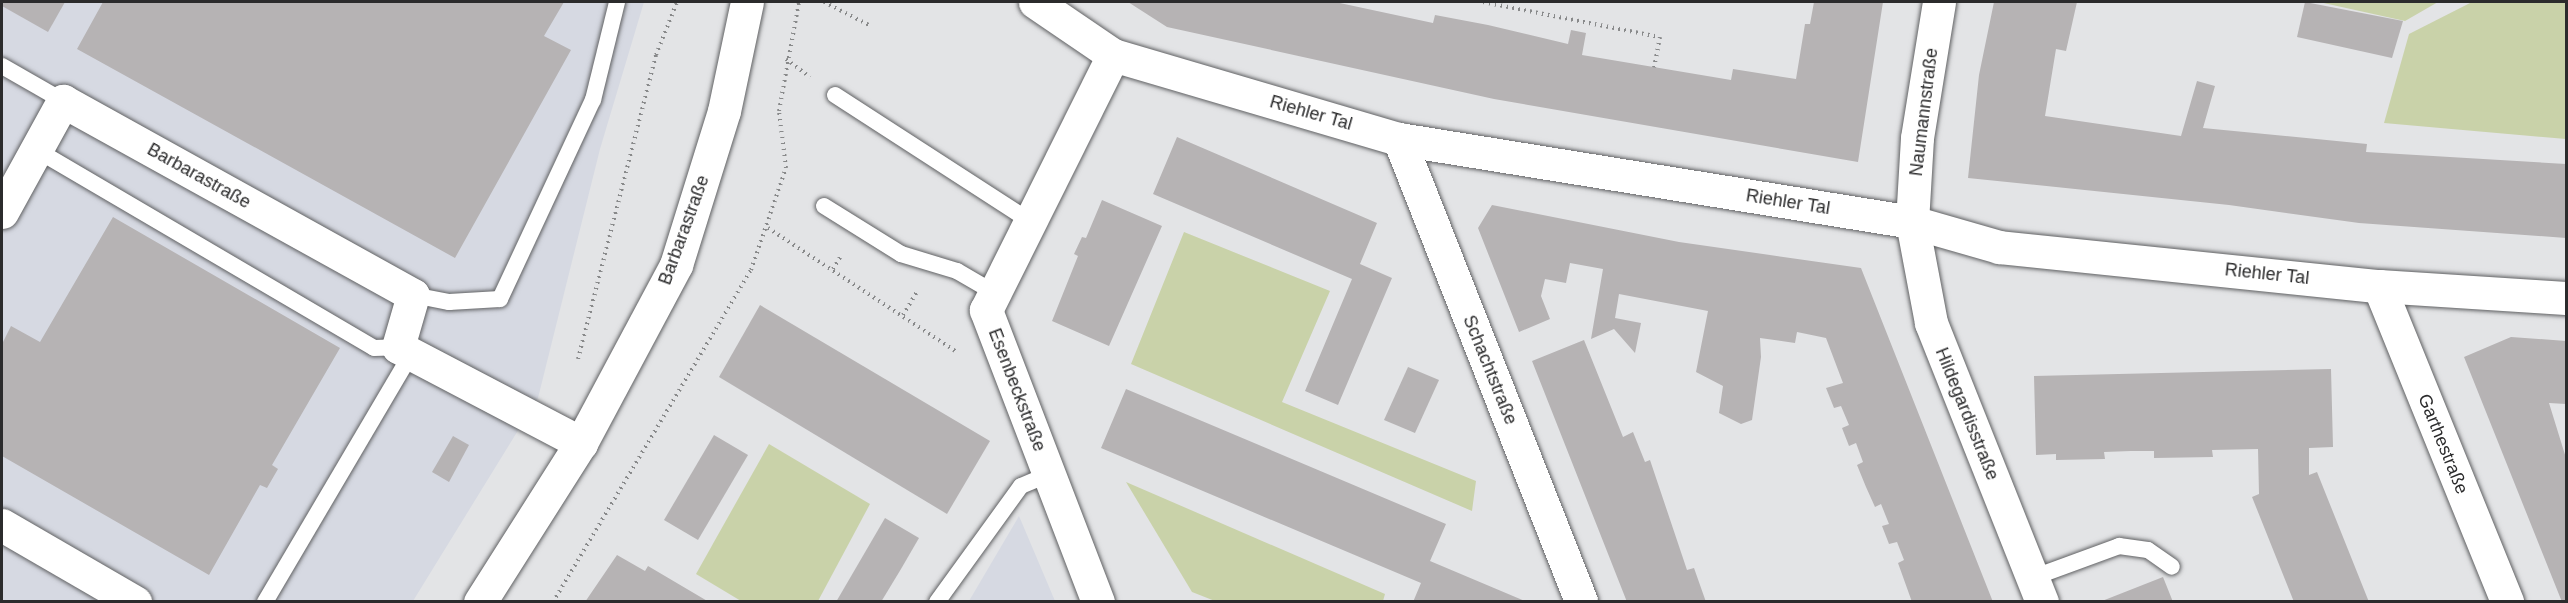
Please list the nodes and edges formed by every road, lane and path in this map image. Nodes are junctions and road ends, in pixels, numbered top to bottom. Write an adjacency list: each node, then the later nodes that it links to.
1 (617, 2): 24 (lane)
2 (677, 2): 28 (path)
3 (747, 2): 29 (street, Barbarastraße)
4 (800, 2): 21 (path)
5 (824, 2): 9 (path)
6 (1035, 2): 10 (street, Riehler Tal)
7 (1483, 2): 12 (path)
8 (1939, 2): 20 (street, Naumannstraße)
9 (869, 25)
10 (1113, 55): 15 (street, Riehler Tal); 19 (street, Esenbeckstraße)
11 (2, 66): 14 (lane, Barbarastraße)
12 (1654, 67)
13 (835, 95): 19 (lane)
14 (63, 101): 16 (street); 24 (street, Barbarastraße)
15 (1399, 139): 20 (street, Riehler Tal); 40 (street, Schachtstraße)
16 (35, 150): 18 (street); 27 (lane)
17 (824, 206): 23 (lane)
18 (2, 212)
19 (1030, 221): 23 (street, Esenbeckstraße)
20 (1912, 222): 22 (street, Riehler Tal); 33 (street, Hildegardisstraße)
21 (768, 228): 26 (path); 37 (path)
22 (2379, 286): 25 (street, Riehler Tal); 41 (street, Garthestraße)
23 (995, 293): 26 (street, Esenbeckstraße)
24 (413, 295): 27 (street)
25 (2566, 298)
26 (999, 344): 30 (street, Esenbeckstraße)
27 (404, 351): 29 (street); 35 (lane)
28 (575, 372)
29 (581, 443): 36 (street, Barbarastraße)
30 (1049, 474): 38 (lane); 39 (street, Esenbeckstraße)
31 (2, 525): 34 (street)
32 (2172, 567): 33 (lane)
33 (2037, 590)
34 (135, 602)
35 (265, 602)
36 (480, 602)
37 (553, 602)
38 (937, 602)
39 (1098, 602)
40 (1581, 602)
41 (2507, 602)

